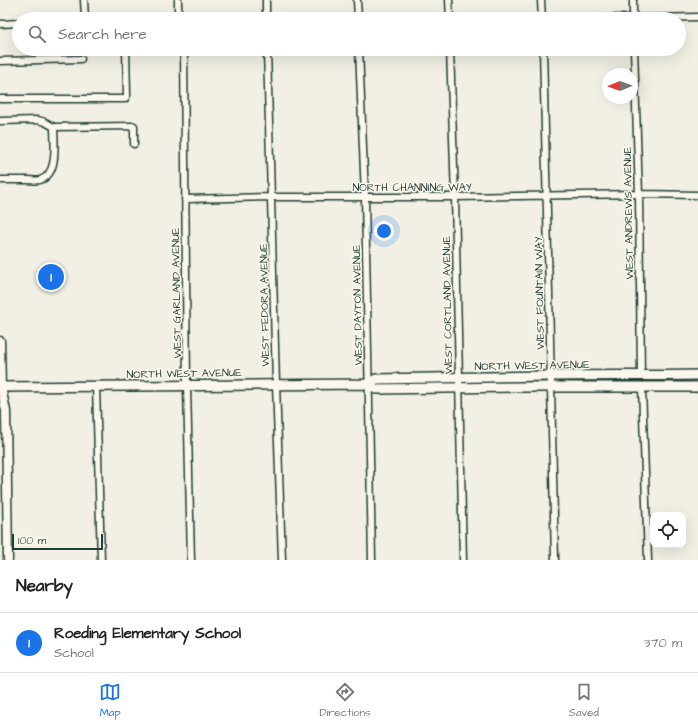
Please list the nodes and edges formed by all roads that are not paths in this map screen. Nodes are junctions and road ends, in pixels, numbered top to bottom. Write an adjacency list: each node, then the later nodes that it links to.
1 (84, 0): 8 (street)
2 (178, 0): 9 (street)
3 (266, 0): 10 (street)
4 (357, 0): 11 (street)
5 (449, 0): 12 (street)
6 (541, 0): 13 (street)
7 (633, 0): 14 (street)
8 (84, 12)
9 (178, 12)
10 (266, 12)
11 (358, 12)
12 (450, 12)
13 (542, 12)
14 (633, 12)
15 (686, 17): 16 (street)
16 (698, 17)
17 (12, 23): 18 (street)
18 (0, 24)
19 (126, 56): 28 (street)
20 (184, 56): 39 (street, WEST GARLAND AVENUE)
21 (267, 56): 36 (street, WEST FEDORA AVENUE)
22 (359, 56): 37 (street, WEST DAYTON AVENUE)
23 (450, 56): 38 (street, WEST CORTLAND AVENUE)
24 (543, 56): 35 (street, WEST FOUNTAIN WAY)
25 (634, 56): 33 (street, WEST ANDREWS AVENUE)
26 (81, 59): 27 (street)
27 (0, 61)
28 (0, 99)
29 (0, 121): 30 (street)
30 (54, 127): 31 (street); 32 (street)
31 (134, 144)
32 (0, 180)
33 (639, 194): 34 (street, NORTH CHANNING WAY); 35 (street, NORTH CHANNING WAY); 43 (street, WEST ANDREWS AVENUE)
34 (698, 195)
35 (547, 196): 38 (street, NORTH CHANNING WAY); 42 (street, WEST FOUNTAIN WAY)
36 (271, 197): 37 (street, NORTH CHANNING WAY); 39 (street, NORTH CHANNING WAY); 45 (street, WEST FEDORA AVENUE)
37 (365, 197): 38 (street, NORTH CHANNING WAY); 46 (street, WEST DAYTON AVENUE)
38 (455, 197): 44 (street, WEST CORTLAND AVENUE)
39 (185, 199): 48 (street, WEST GARLAND AVENUE)
40 (0, 341): 49 (street)
41 (698, 375): 43 (main road, NORTH WEST AVENUE)
42 (550, 376): 43 (main road, NORTH WEST AVENUE); 44 (main road, NORTH WEST AVENUE); 50 (street, WEST FOUNTAIN WAY)
43 (641, 376)
44 (459, 378): 46 (main road, NORTH WEST AVENUE); 53 (street, WEST CORTLAND AVENUE)
45 (276, 384): 46 (main road, NORTH WEST AVENUE); 48 (main road, NORTH WEST AVENUE); 57 (street, WEST FEDORA AVENUE)
46 (369, 384): 53 (main road, NORTH WEST AVENUE); 58 (street, WEST DAYTON AVENUE)
47 (96, 386): 48 (main road, NORTH WEST AVENUE); 49 (main road, NORTH WEST AVENUE); 55 (street)
48 (187, 386): 56 (street, WEST GARLAND AVENUE)
49 (0, 387): 54 (street)
50 (550, 387): 51 (main road, NORTH WEST AVENUE); 53 (main road, NORTH WEST AVENUE); 60 (street, WEST FOUNTAIN WAY)
51 (642, 387): 52 (main road, NORTH WEST AVENUE); 61 (street)
52 (698, 387)
53 (460, 388): 59 (street, WEST CORTLAND AVENUE)
54 (8, 560)
55 (101, 560)
56 (191, 560)
57 (282, 560)
58 (372, 560)
59 (463, 560)
60 (555, 560)
61 (648, 560)

